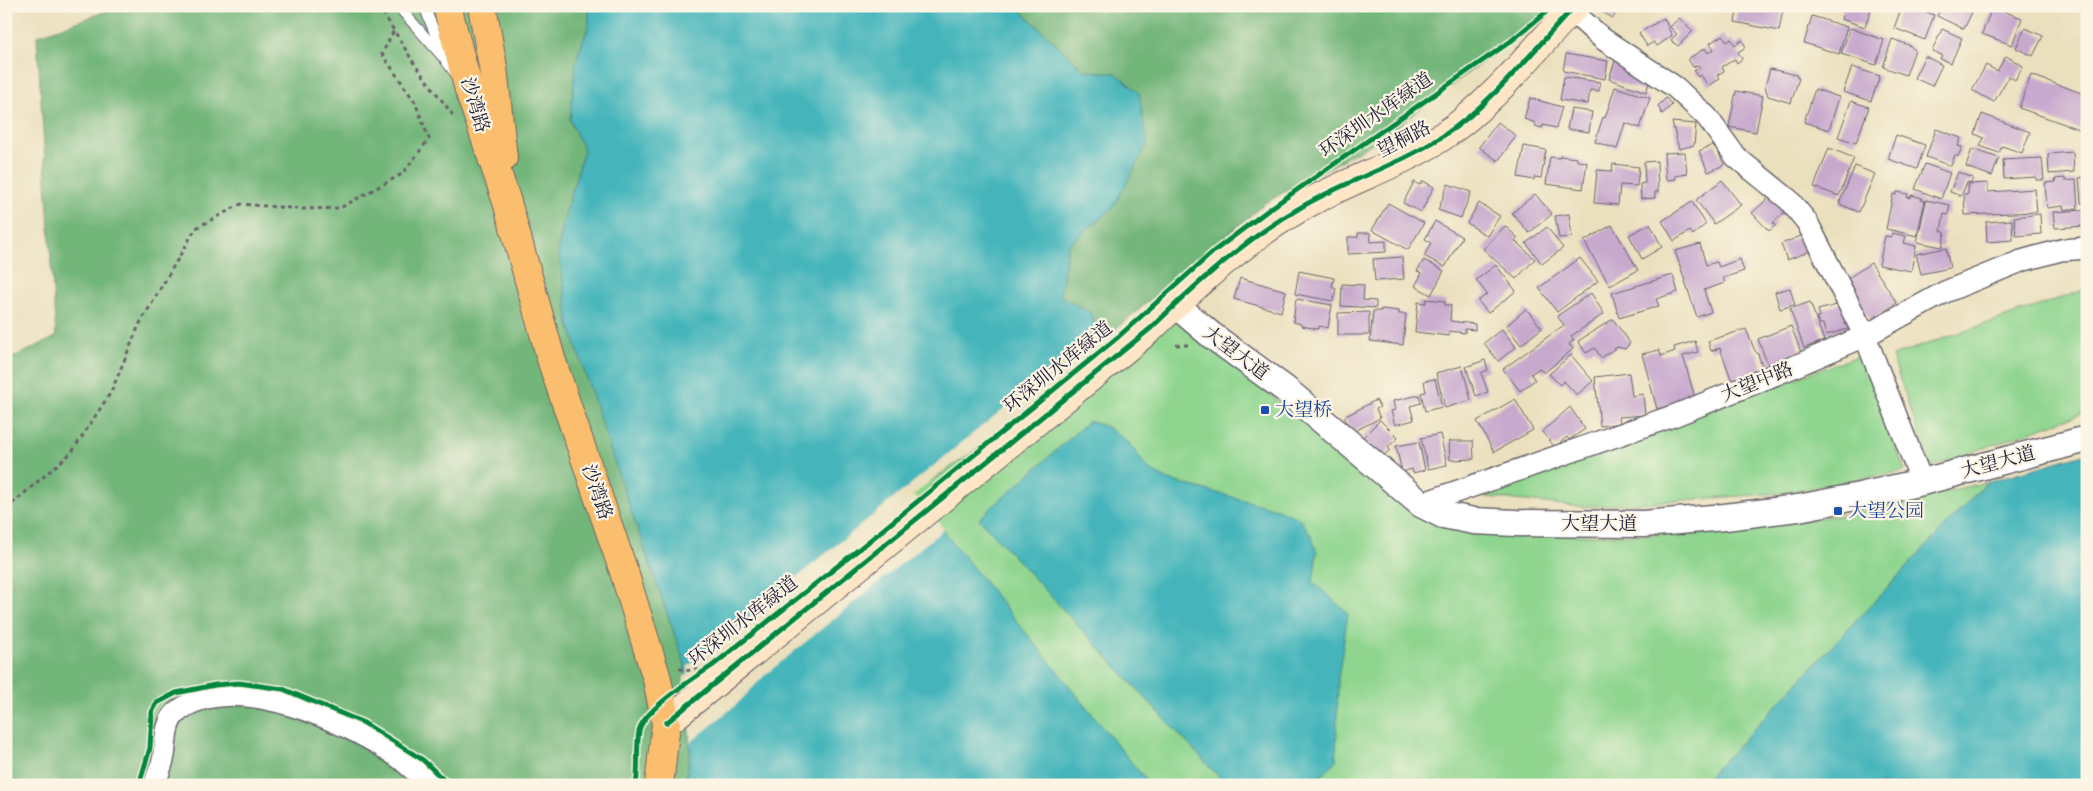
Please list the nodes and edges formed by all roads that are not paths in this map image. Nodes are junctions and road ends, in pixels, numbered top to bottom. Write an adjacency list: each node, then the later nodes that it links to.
1 (398, 6): 5 (lane)
2 (482, 6): 3 (main road); 7 (main road, 沙湾路)
3 (440, 8): 5 (lane); 6 (main road, 沙湾路)
4 (1571, 8): 9 (main road, 望桐路); 10 (street)
5 (446, 61): 6 (lane)
6 (469, 90): 7 (main road, 沙湾路)
7 (507, 202): 14 (main road, 沙湾路)
8 (2085, 252): 10 (street, 大望中路)
9 (1176, 305): 13 (street, 大望大道); 14 (main road, 望桐路)
10 (1866, 336): 12 (street); 13 (street, 大望中路)
11 (2087, 438): 12 (street, 大望大道)
12 (1922, 482): 13 (street, 大望大道)
13 (1421, 504)
14 (666, 723): 17 (main road, 沙湾路)
15 (155, 785): 16 (street)
16 (430, 785)
17 (659, 785)

